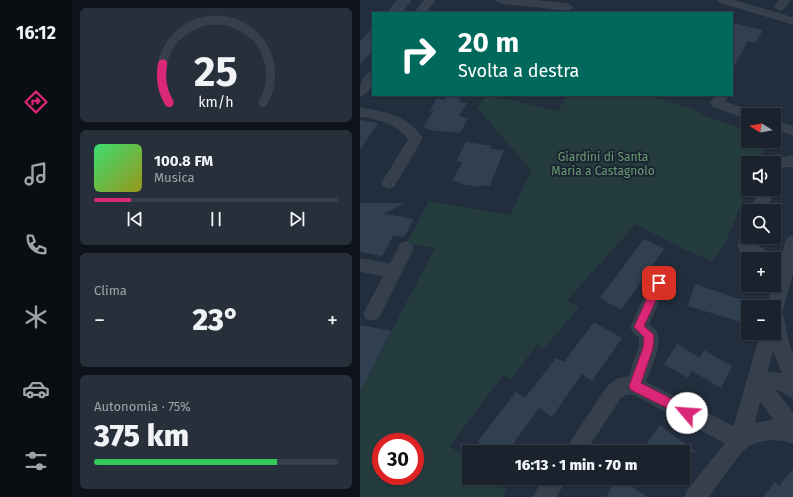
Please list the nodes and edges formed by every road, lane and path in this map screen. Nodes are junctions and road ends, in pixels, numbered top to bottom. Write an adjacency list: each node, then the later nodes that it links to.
1 (430, 0): 9 (street)
2 (501, 0): 7 (street)
3 (722, 0): 11 (street)
4 (730, 0): 10 (street)
5 (757, 1): 6 (street)
6 (782, 4): 8 (street)
7 (568, 7)
8 (793, 11)
9 (421, 12)
10 (793, 16)
11 (793, 21)
12 (372, 76): 13 (street)
13 (360, 92)
14 (722, 96): 16 (street)
15 (360, 112): 21 (street)
16 (741, 112)
17 (781, 127): 18 (street)
18 (793, 131)
19 (793, 161): 20 (street)
20 (781, 162)
21 (389, 183)
22 (793, 242): 26 (street)
23 (746, 244): 25 (street)
24 (406, 248): 28 (street)
25 (756, 252)
26 (781, 263)
27 (360, 265): 28 (street)
28 (394, 271): 30 (street)
29 (659, 283): 35 (street)
30 (372, 313)
31 (767, 340): 34 (street)
32 (779, 340): 33 (street)
33 (793, 378)
34 (757, 381): 36 (street); 37 (street); 39 (street)
35 (635, 386): 39 (street); 40 (street)
36 (793, 389)
37 (793, 426)
38 (793, 433): 39 (street)
39 (740, 440): 43 (street)
40 (579, 445)
41 (552, 485): 42 (street)
42 (544, 497)
43 (696, 497)

